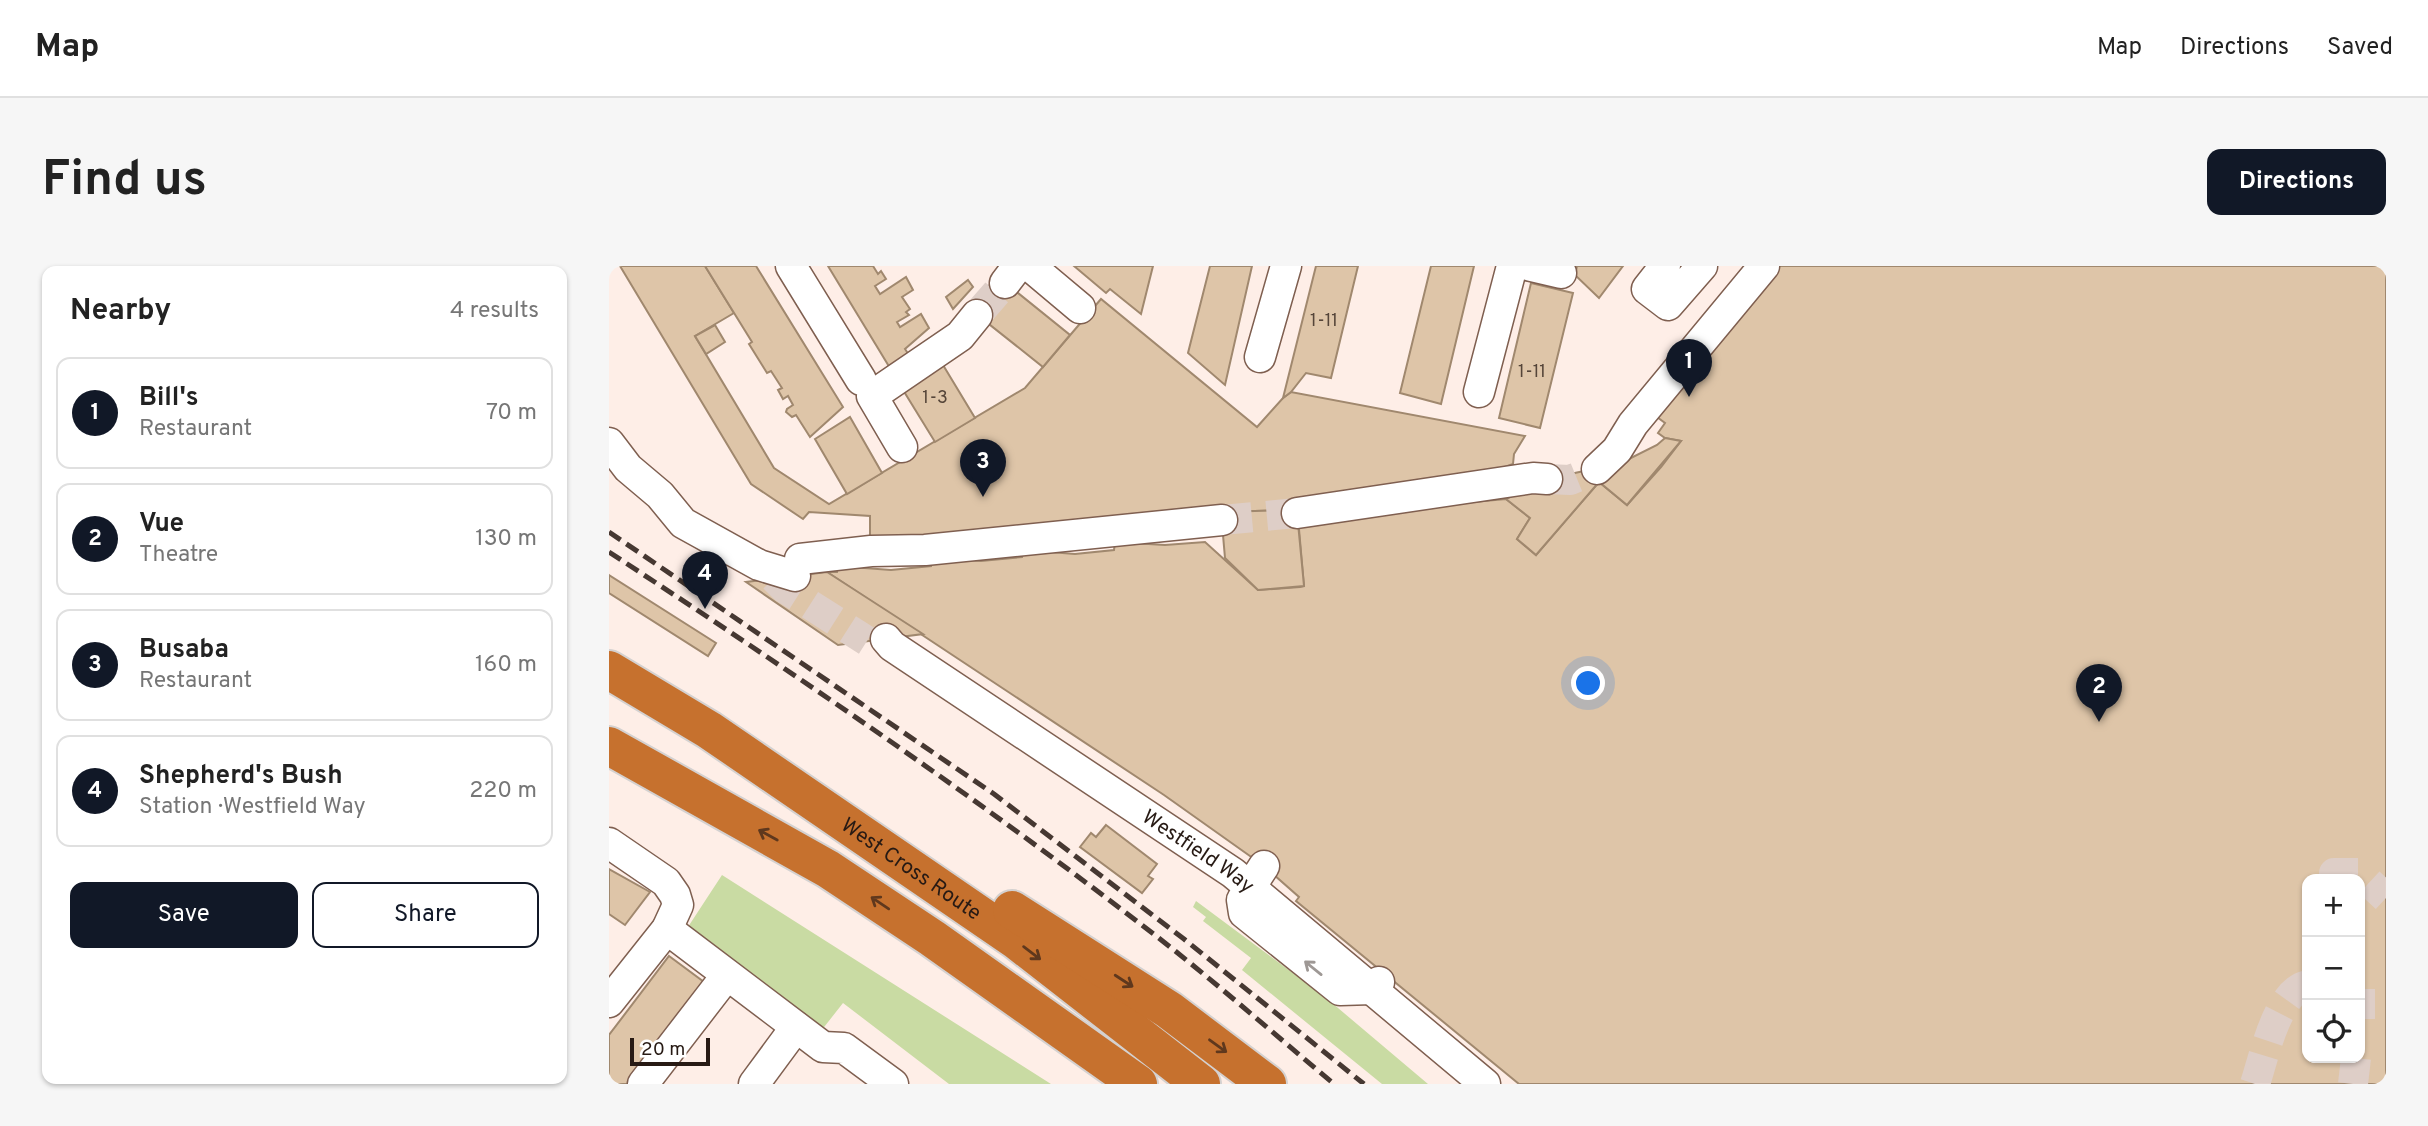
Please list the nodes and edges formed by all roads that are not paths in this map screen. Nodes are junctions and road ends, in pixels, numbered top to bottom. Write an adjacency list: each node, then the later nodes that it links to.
1 (791, 266): 13 (street)
2 (1030, 266): 10 (street)
3 (1286, 266): 12 (street)
4 (1511, 266): 14 (street)
5 (1531, 266): 9 (street)
6 (1665, 266): 7 (street)
7 (1702, 266)
8 (1764, 266): 17 (street)
9 (1561, 274)
10 (1080, 308)
11 (977, 315): 13 (street)
12 (1260, 357)
13 (867, 388): 16 (street)
14 (1479, 393)
15 (609, 443): 20 (street)
16 (902, 447)
17 (1597, 469)
18 (1546, 479): 19 (street)
19 (1297, 513)
20 (1221, 520)
21 (882, 642): 31 (street, Westfield Way)
22 (609, 670): 23 (highway, West Cross Route)
23 (709, 730): 37 (highway, West Cross Route, one-way to 37); 38 (highway, one-way to 38)
24 (609, 746): 27 (highway, one-way to 24)
25 (609, 844): 26 (street)
26 (667, 929): 28 (street); 29 (street)
27 (932, 938): 35 (highway); 36 (highway)
28 (727, 975): 30 (street); 32 (street)
29 (609, 1002)
30 (796, 1027): 33 (street); 34 (street)
31 (1481, 1072)
32 (643, 1084)
33 (754, 1084)
34 (893, 1084)
35 (1103, 1084)
36 (1138, 1084)
37 (1201, 1084)
38 (1267, 1084)

